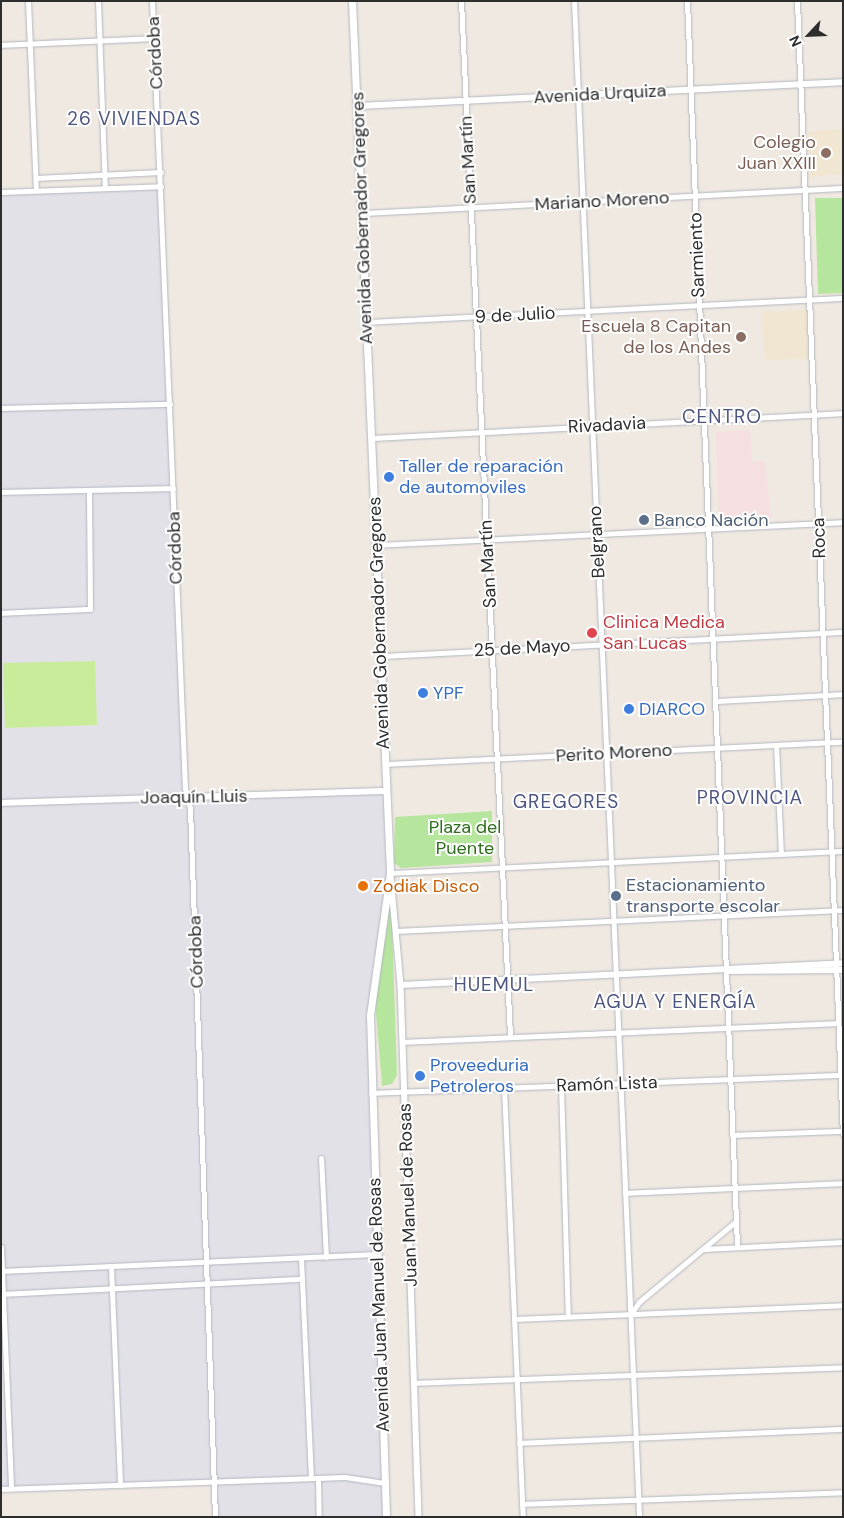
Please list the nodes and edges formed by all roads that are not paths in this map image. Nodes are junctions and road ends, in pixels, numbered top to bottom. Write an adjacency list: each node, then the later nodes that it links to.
1 (28, 1): 11 (street)
2 (98, 1): 10 (street)
3 (152, 1): 9 (street, Córdoba)
4 (352, 1): 18 (main road, Avenida Gobernador Gregores)
5 (461, 1): 17 (street, San Martín)
6 (574, 1): 16 (street, Belgrano)
7 (687, 1): 15 (street, Sarmiento)
8 (797, 1): 14 (street, Roca)
9 (154, 38): 10 (street); 19 (street, Córdoba)
10 (99, 41): 11 (street); 20 (street)
11 (29, 44): 12 (street); 21 (street)
12 (1, 45)
13 (843, 82): 14 (street, Avenida Urquiza)
14 (800, 84): 15 (street, Avenida Urquiza); 26 (street, Roca)
15 (691, 90): 16 (street, Avenida Urquiza); 28 (street, Sarmiento)
16 (578, 95): 17 (street, Avenida Urquiza); 29 (street, Belgrano)
17 (465, 100): 18 (street, Avenida Urquiza); 30 (street, San Martín)
18 (357, 106): 31 (main road, Avenida Gobernador Gregores)
19 (161, 172): 20 (street); 22 (street, Córdoba)
20 (104, 174): 21 (street); 23 (street)
21 (36, 178): 25 (street)
22 (161, 186): 23 (street); 38 (street, Córdoba)
23 (105, 188): 25 (street)
24 (843, 188): 26 (street, Mariano Moreno)
25 (36, 190): 27 (street)
26 (804, 190): 28 (street, Mariano Moreno); 33 (street, Roca)
27 (1, 192)
28 (695, 196): 29 (street, Mariano Moreno); 34 (street, Sarmiento)
29 (582, 202): 30 (street, Mariano Moreno); 35 (street, Belgrano)
30 (470, 208): 31 (street, Mariano Moreno); 36 (street, San Martín)
31 (362, 213): 37 (main road, Avenida Gobernador Gregores)
32 (843, 298): 33 (street, 9 de Julio)
33 (808, 300): 34 (street, 9 de Julio); 41 (street, Roca)
34 (699, 305): 35 (street, 9 de Julio); 42 (street, Sarmiento)
35 (587, 311): 36 (street, 9 de Julio); 43 (street, Belgrano)
36 (476, 316): 37 (street, 9 de Julio); 44 (street, San Martín)
37 (366, 322): 45 (main road, Avenida Gobernador Gregores)
38 (170, 404): 39 (street); 46 (street, Córdoba)
39 (1, 408)
40 (843, 413): 41 (street, Rivadavia)
41 (813, 415): 42 (street, Rivadavia); 50 (street, Roca)
42 (704, 420): 43 (street, Rivadavia); 51 (street, Sarmiento)
43 (592, 426): 44 (street, Rivadavia); 52 (street, Belgrano)
44 (481, 432): 45 (street, Rivadavia); 53 (street, San Martín)
45 (371, 438): 54 (main road, Avenida Gobernador Gregores)
46 (173, 488): 47 (street); 73 (street, Córdoba)
47 (89, 490): 48 (street); 55 (street)
48 (1, 492)
49 (843, 522): 50 (street)
50 (818, 523): 51 (street); 56 (street, Roca)
51 (708, 527): 52 (street); 58 (street, Sarmiento)
52 (597, 534): 53 (street); 59 (street, Belgrano)
53 (486, 540): 54 (street); 60 (street, San Martín)
54 (376, 545): 61 (main road, Avenida Gobernador Gregores)
55 (1, 613)
56 (823, 632): 57 (street, 25 de Mayo); 58 (street, 25 de Mayo); 63 (street, Roca)
57 (843, 632)
58 (712, 637): 59 (street, 25 de Mayo); 64 (street, Sarmiento)
59 (602, 644): 60 (street, 25 de Mayo); 69 (street, Belgrano)
60 (492, 650): 61 (street, 25 de Mayo); 70 (street, San Martín)
61 (381, 656): 71 (main road, Avenida Gobernador Gregores)
62 (843, 694): 63 (street)
63 (824, 695): 64 (street); 66 (street, Roca)
64 (715, 701): 68 (street, Sarmiento)
65 (843, 742): 66 (street, Perito Moreno)
66 (826, 743): 67 (street, Perito Moreno); 76 (street, Roca)
67 (776, 745): 68 (street, Perito Moreno); 77 (street)
68 (717, 747): 69 (street, Perito Moreno); 78 (street, Sarmiento)
69 (606, 754): 70 (street, Perito Moreno); 79 (street, Belgrano)
70 (497, 758): 71 (street, Perito Moreno); 80 (street, San Martín)
71 (386, 764): 72 (main road, Avenida Gobernador Gregores)
72 (387, 791): 73 (street, Joaquín Lluis); 81 (main road, Avenida Gobernador Gregores)
73 (188, 797): 74 (street, Joaquín Lluis); 121 (street, Córdoba)
74 (1, 803)
75 (843, 851): 76 (street)
76 (831, 852): 77 (street); 83 (street, Roca)
77 (781, 854): 78 (street)
78 (721, 856): 79 (street); 84 (street, Sarmiento)
79 (609, 862): 80 (street); 85 (street, Belgrano)
80 (502, 866): 81 (street); 86 (street, San Martín)
81 (390, 873): 87 (street, Juan Manuel de Rosas); 106 (main road, Avenida Gobernador Gregores)
82 (843, 910): 83 (street)
83 (833, 911): 84 (street); 89 (street, Roca)
84 (724, 915): 85 (street); 91 (street, Sarmiento)
85 (612, 921): 86 (street); 92 (street, Belgrano)
86 (505, 925): 87 (street); 93 (street, San Martín)
87 (397, 931): 94 (street, Juan Manuel de Rosas)
88 (843, 963): 89 (street)
89 (835, 967): 90 (street); 91 (street); 95 (street, Roca)
90 (843, 970)
91 (726, 971): 92 (street); 96 (street, Sarmiento)
92 (615, 975): 93 (street); 97 (street, Belgrano)
93 (507, 980): 94 (street); 98 (street, San Martín)
94 (401, 985): 99 (street, Juan Manuel de Rosas)
95 (838, 1023): 96 (street); 100 (street, Roca)
96 (728, 1028): 97 (street); 101 (street, Sarmiento)
97 (618, 1032): 98 (street); 102 (street, Belgrano)
98 (510, 1037): 99 (street)
99 (403, 1042): 105 (street, Juan Manuel de Rosas)
100 (841, 1075): 101 (street, Ramón Lista); 107 (street, Roca)
101 (730, 1079): 102 (street, Ramón Lista); 108 (street, Sarmiento)
102 (620, 1083): 103 (street, Ramón Lista); 112 (street, Belgrano)
103 (562, 1086): 104 (street, Ramón Lista); 130 (street)
104 (504, 1088): 105 (street, Ramón Lista); 131 (street)
105 (405, 1092): 106 (street, Ramón Lista); 135 (street, Juan Manuel de Rosas)
106 (371, 1093): 118 (main road, Avenida Juan Manuel de Rosas)
107 (843, 1132): 108 (street)
108 (732, 1135): 111 (street, Sarmiento)
109 (321, 1158): 119 (street)
110 (843, 1183): 111 (street)
111 (734, 1187): 112 (street); 113 (street, Sarmiento)
112 (625, 1194): 129 (street, Belgrano)
113 (736, 1222): 116 (street, Sarmiento); 117 (street)
114 (843, 1242): 116 (street)
115 (1, 1247): 123 (street)
116 (737, 1247): 117 (street)
117 (704, 1249): 129 (street)
118 (377, 1254): 119 (street); 142 (main road, Avenida Juan Manuel de Rosas)
119 (326, 1257): 120 (street)
120 (301, 1258): 121 (street); 124 (street)
121 (208, 1263): 122 (street); 125 (street, Córdoba)
122 (110, 1267): 123 (street); 126 (street)
123 (2, 1271): 127 (street)
124 (302, 1279): 125 (street); 139 (street)
125 (208, 1282): 126 (street); 141 (street, Córdoba)
126 (111, 1286): 127 (street); 143 (street)
127 (2, 1294): 144 (street)
128 (843, 1305): 129 (street)
129 (630, 1315): 130 (street); 133 (street, Belgrano)
130 (568, 1316): 131 (street)
131 (514, 1318): 134 (street)
132 (843, 1367): 133 (street)
133 (633, 1375): 134 (street); 137 (street, Belgrano)
134 (517, 1380): 135 (street); 138 (street)
135 (413, 1383): 152 (street, Juan Manuel de Rosas)
136 (843, 1429): 137 (street)
137 (635, 1437): 138 (street); 147 (street, Belgrano)
138 (520, 1443): 148 (street)
139 (311, 1478): 140 (street); 141 (street)
140 (318, 1478): 142 (street); 150 (street)
141 (214, 1482): 143 (street); 149 (street, Córdoba)
142 (384, 1483): 151 (main road, Avenida Juan Manuel de Rosas)
143 (120, 1485): 144 (street)
144 (11, 1488): 145 (street)
145 (1, 1489)
146 (843, 1492): 147 (street)
147 (638, 1500): 148 (street); 154 (street, Belgrano)
148 (522, 1504): 153 (street)
149 (215, 1517)
150 (319, 1517)
151 (386, 1517)
152 (419, 1517)
153 (522, 1517)
154 (639, 1517)

